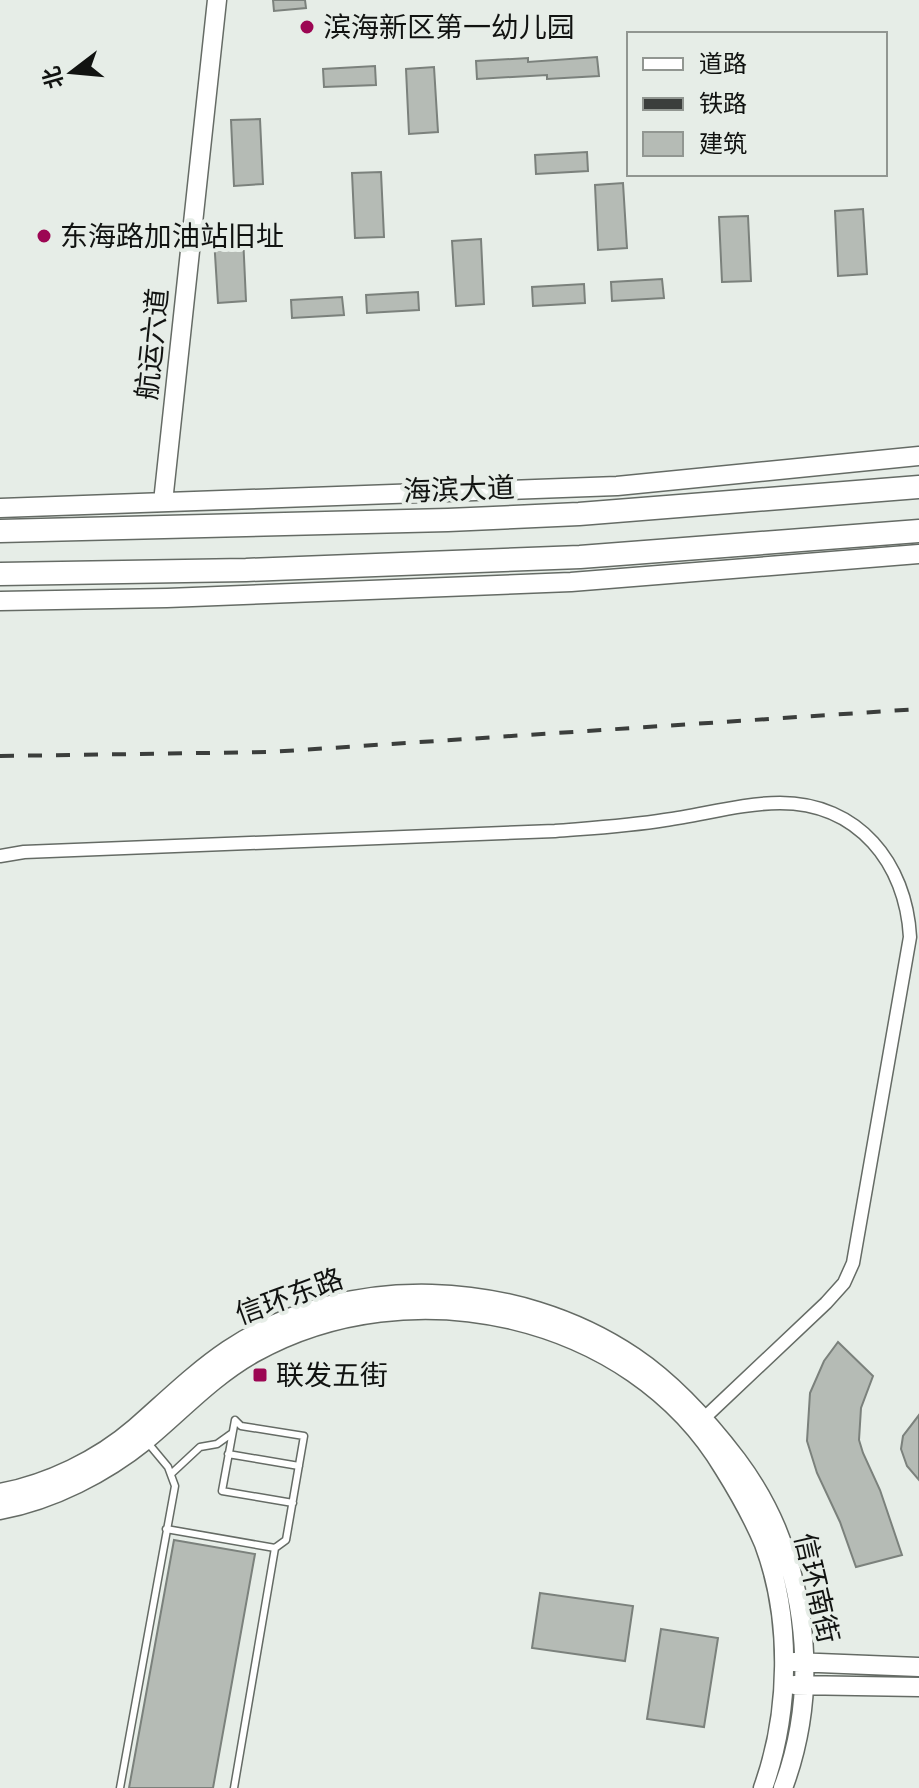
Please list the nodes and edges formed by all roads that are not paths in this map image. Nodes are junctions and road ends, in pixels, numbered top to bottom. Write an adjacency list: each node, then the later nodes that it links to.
1 (217, 0): 4 (street, 航运六道)
2 (919, 456): 4 (street)
3 (919, 487): 6 (highway, 海滨大道)
4 (163, 502): 5 (street)
5 (0, 508)
6 (0, 531)
7 (919, 531): 9 (highway)
8 (919, 554): 10 (street)
9 (0, 574)
10 (0, 601)
11 (0, 856): 12 (street)
12 (698, 1423): 13 (street, 信环东路); 23 (street, 信环南街); 24 (street, 信环南街)
13 (140, 1434): 17 (lane); 18 (street, 信环东路); 20 (street, 信环东路)
14 (231, 1434): 15 (lane); 16 (lane); 17 (lane)
15 (228, 1454): 16 (lane); 19 (lane)
16 (299, 1466): 19 (lane)
17 (171, 1474): 21 (lane)
18 (0, 1493)
19 (293, 1503): 22 (lane)
20 (0, 1510)
21 (166, 1529): 22 (lane); 31 (lane)
22 (275, 1548): 32 (lane)
23 (801, 1618): 24 (street, 信环南街); 25 (street)
24 (799, 1663): 25 (street); 27 (street, 信环南街); 28 (street, 信环南街); 29 (street)
25 (855, 1666): 26 (street)
26 (919, 1667)
27 (783, 1685): 28 (street); 33 (street, 信环南街)
28 (805, 1685): 29 (street); 34 (street, 信环南街)
29 (858, 1686): 30 (street)
30 (919, 1687)
31 (120, 1788)
32 (234, 1788)
33 (763, 1788)
34 (783, 1788)

